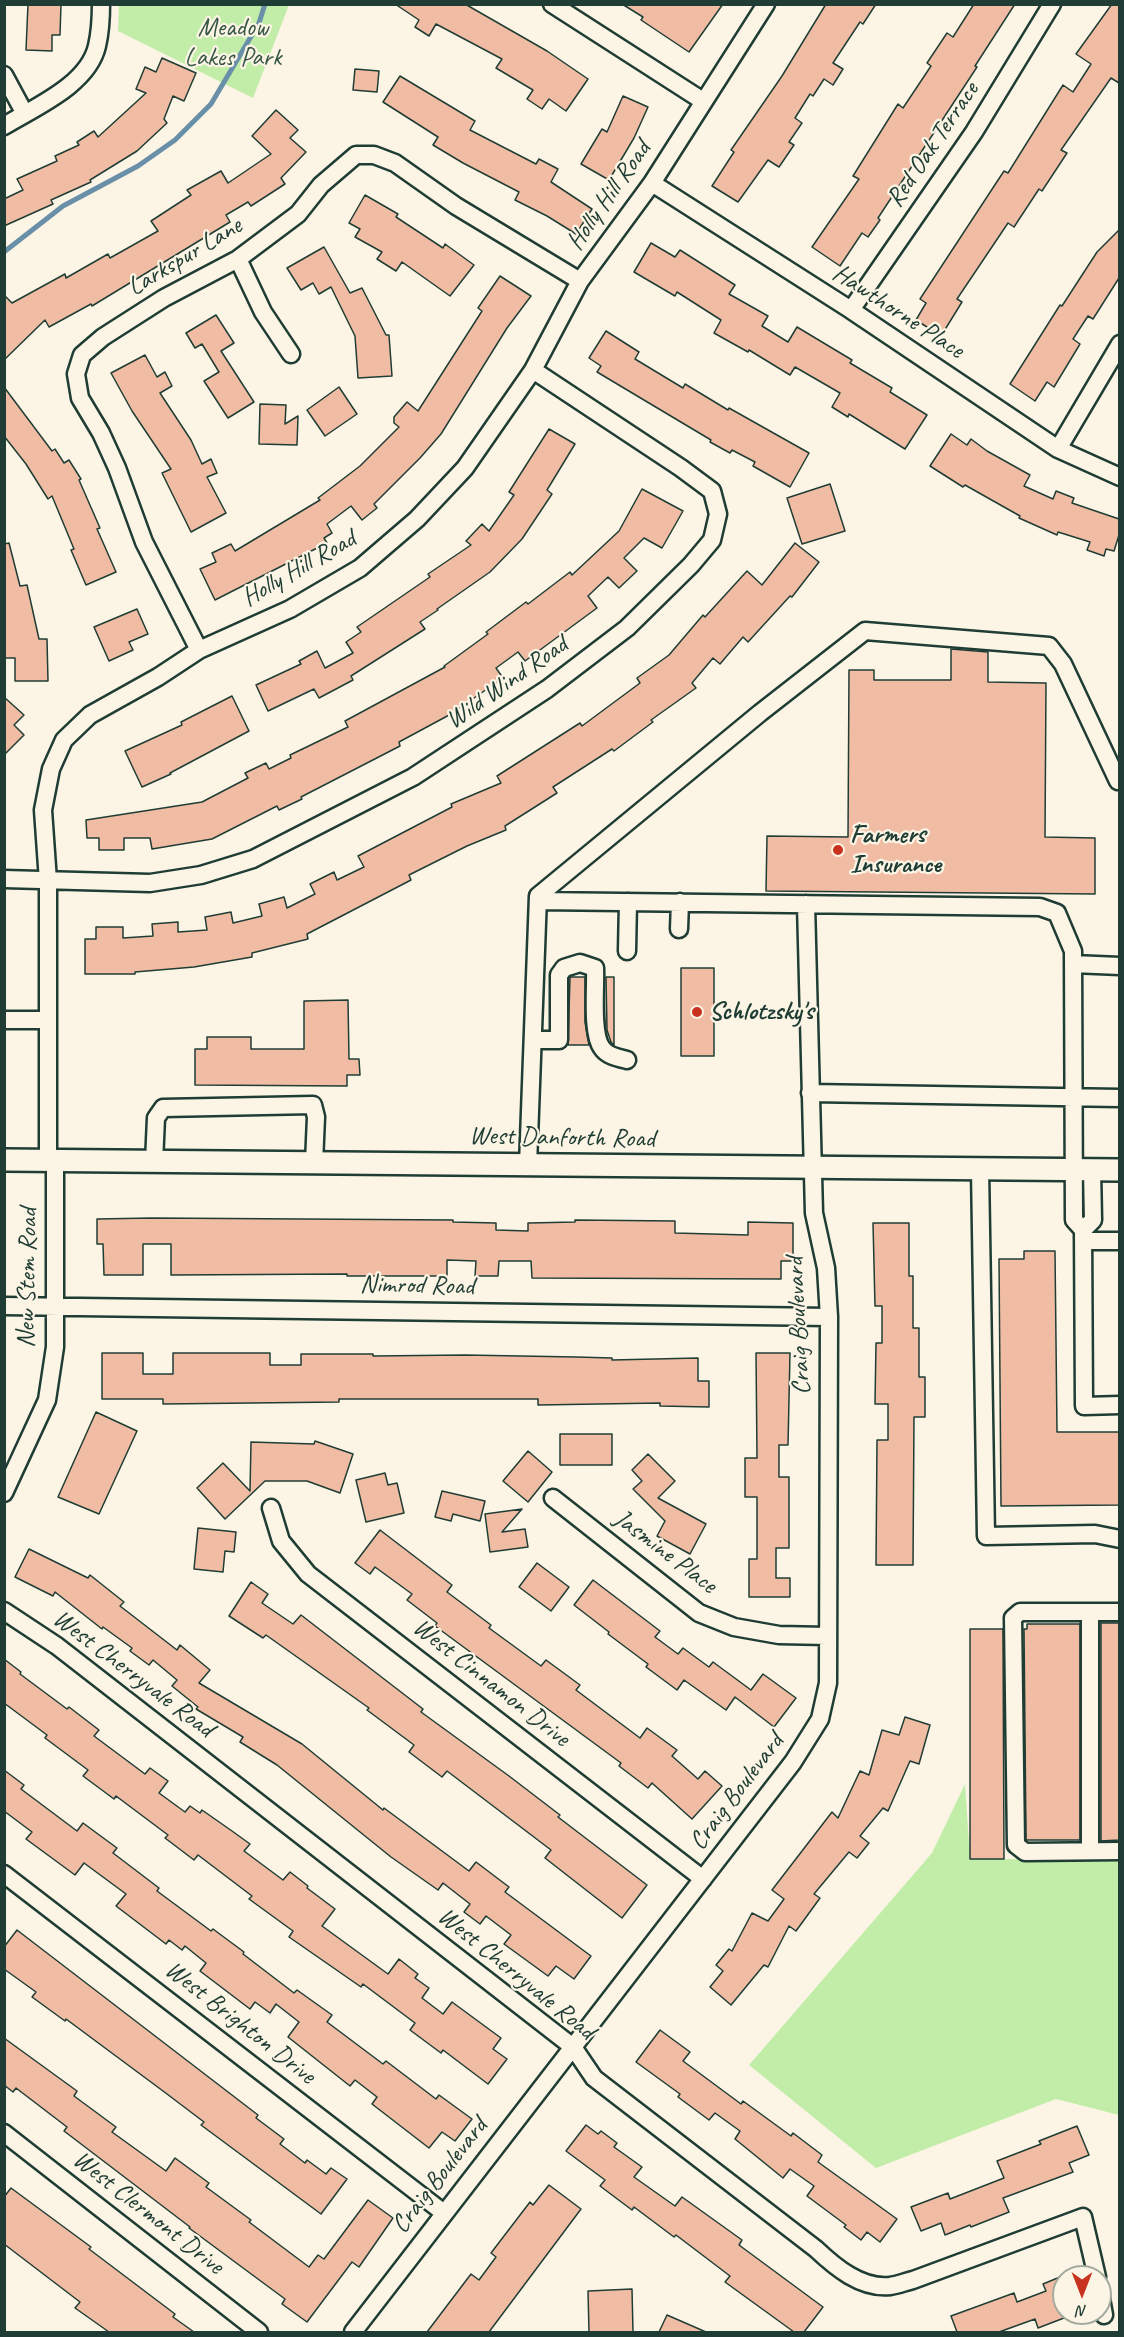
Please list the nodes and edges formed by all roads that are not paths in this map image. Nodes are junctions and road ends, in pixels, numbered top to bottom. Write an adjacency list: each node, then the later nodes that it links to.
1 (101, 4): 7 (street)
2 (552, 4): 6 (street)
3 (766, 4): 6 (street, Holly Hill Road)
4 (1052, 4): 12 (street, Red Oak Terrace)
5 (4, 75): 7 (street)
6 (703, 101): 9 (street, Holly Hill Road)
7 (25, 114): 8 (street)
8 (4, 126)
9 (652, 183): 11 (street, Holly Hill Road); 12 (street, Hawthorne Place)
10 (238, 259): 11 (street, Larkspur Lane); 14 (street); 18 (street, Larkspur Lane)
11 (580, 281): 15 (street, Holly Hill Road)
12 (851, 310): 16 (street, Hawthorne Place)
13 (1119, 344): 16 (street)
14 (291, 354)
15 (533, 370): 18 (street, Holly Hill Road); 21 (street, Wild Wind Road)
16 (1058, 449): 17 (street, Hawthorne Place)
17 (1119, 477)
18 (199, 650): 21 (street, Holly Hill Road)
19 (1119, 782): 22 (street)
20 (4, 879): 21 (street, Wild Wind Road)
21 (48, 881): 31 (street, Holly Hill Road)
22 (538, 901): 23 (street); 32 (street)
23 (628, 902): 24 (street); 27 (street)
24 (680, 902): 25 (street); 26 (street)
25 (806, 904): 28 (street); 34 (street, Craig Boulevard)
26 (679, 928)
27 (627, 951)
28 (1073, 964): 29 (street); 35 (street)
29 (1119, 966)
30 (4, 1020): 31 (street)
31 (48, 1020): 38 (street, Holly Hill Road)
32 (533, 1040): 33 (street); 41 (street)
33 (627, 1060)
34 (810, 1093): 35 (street); 42 (street, Craig Boulevard)
35 (1073, 1097): 36 (street); 44 (street)
36 (1119, 1098)
37 (4, 1160): 38 (main road, West Danforth Road)
38 (51, 1161): 39 (main road, West Danforth Road); 49 (street, New Stem Road)
39 (154, 1162): 40 (main road, West Danforth Road); 40 (street)
40 (314, 1163): 41 (main road, West Danforth Road)
41 (528, 1165): 42 (main road, West Danforth Road)
42 (812, 1167): 43 (main road, West Danforth Road); 50 (street, Craig Boulevard)
43 (980, 1169): 44 (main road, West Danforth Road); 55 (street)
44 (1083, 1170): 45 (main road, West Danforth Road); 46 (street)
45 (1119, 1170)
46 (1083, 1235): 47 (street); 51 (street)
47 (1119, 1241)
48 (4, 1306): 49 (street, Nimrod Road)
49 (56, 1306): 50 (street, Nimrod Road); 52 (street, New Stem Road)
50 (829, 1317): 59 (street, Craig Boulevard)
51 (1119, 1406)
52 (4, 1493)
53 (553, 1498): 59 (street, Jasmine Place)
54 (271, 1508): 63 (street, West Cinnamon Drive)
55 (1119, 1539)
56 (4, 1611): 64 (street, West Cherryvale Road)
57 (1090, 1612): 58 (street); 60 (street); 60 (street)
58 (1119, 1612)
59 (827, 1636): 63 (street, Craig Boulevard)
60 (1090, 1851): 61 (street)
61 (1119, 1851)
62 (4, 1874): 66 (street, West Brighton Drive)
63 (703, 1879): 64 (street, Craig Boulevard)
64 (573, 2047): 66 (street, Craig Boulevard); 67 (street, West Cherryvale Road)
65 (4, 2133): 68 (street, West Clermont Drive)
66 (444, 2213): 69 (street, Craig Boulevard)
67 (1094, 2265)
68 (259, 2332)
69 (353, 2332)

